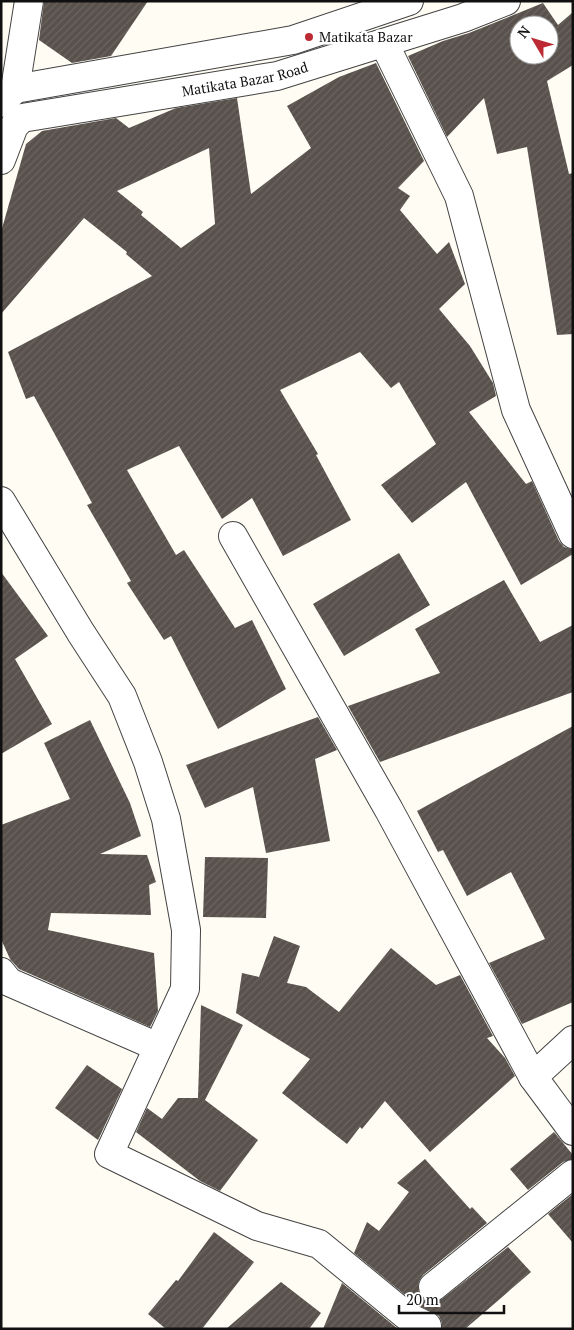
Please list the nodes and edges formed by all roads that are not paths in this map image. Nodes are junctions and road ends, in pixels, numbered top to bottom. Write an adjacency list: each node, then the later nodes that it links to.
1 (29, 1): 5 (street)
2 (409, 1): 5 (street, Matikata Bazar Road)
3 (506, 1): 4 (street, Matikata Bazar Road)
4 (384, 43): 6 (street, Matikata Bazar Road); 8 (street)
5 (8, 96)
6 (1, 160)
7 (1, 501): 12 (street)
8 (573, 534)
9 (233, 536): 13 (street)
10 (1, 972): 12 (street)
11 (573, 1040): 13 (street)
12 (158, 1046): 17 (street)
13 (533, 1077): 14 (street)
14 (573, 1131)
15 (573, 1174): 16 (street)
16 (433, 1287)
17 (426, 1329)

